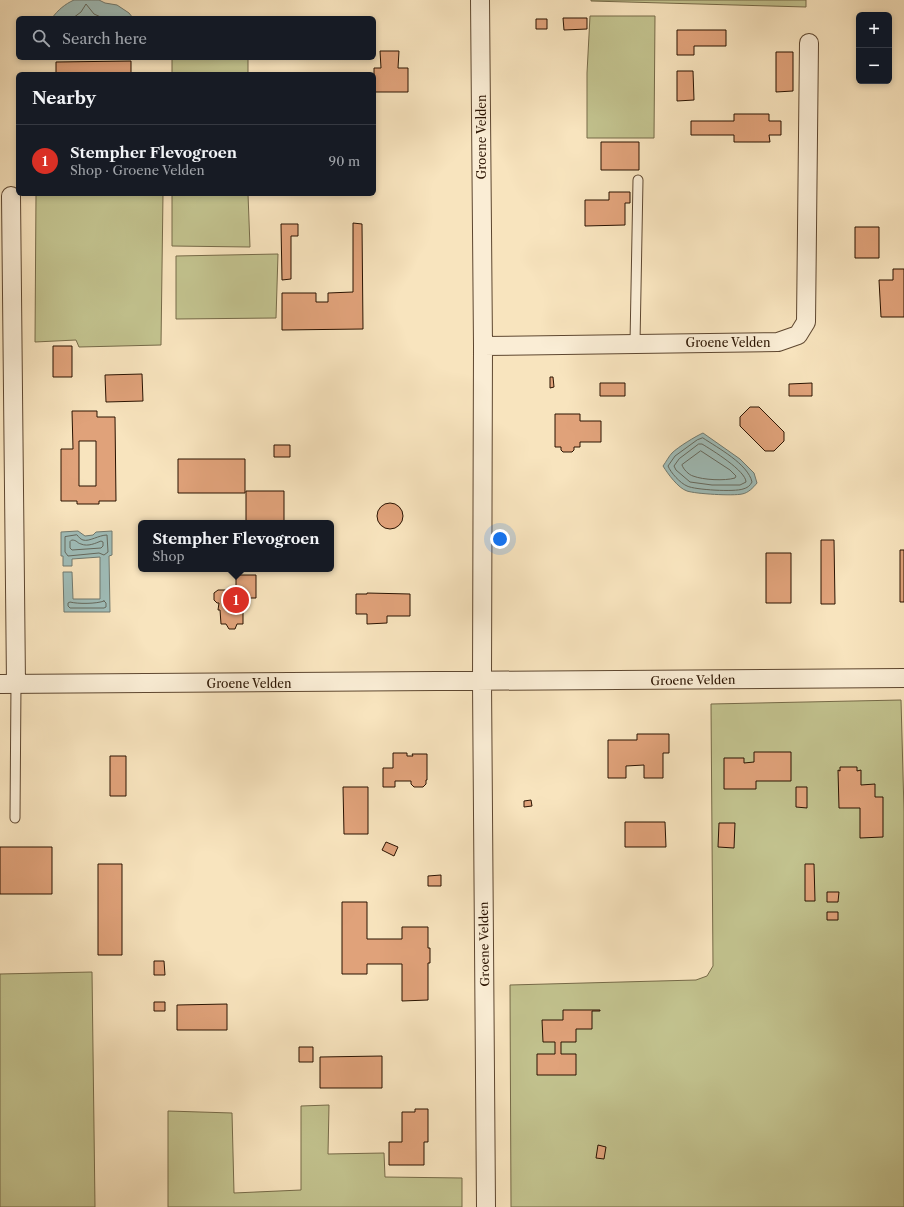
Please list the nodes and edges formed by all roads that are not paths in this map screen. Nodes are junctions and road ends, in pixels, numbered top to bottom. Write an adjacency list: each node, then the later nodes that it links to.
1 (480, 0): 6 (street, Groene Velden)
2 (808, 43): 5 (street, Groene Velden)
3 (638, 180): 5 (lane)
4 (11, 196): 9 (street)
5 (635, 343): 6 (street, Groene Velden)
6 (483, 346): 8 (street, Groene Velden)
7 (904, 678): 8 (street, Groene Velden)
8 (482, 682): 9 (street, Groene Velden); 11 (street, Groene Velden)
9 (8, 684): 10 (lane)
10 (15, 818)
11 (486, 1207)

